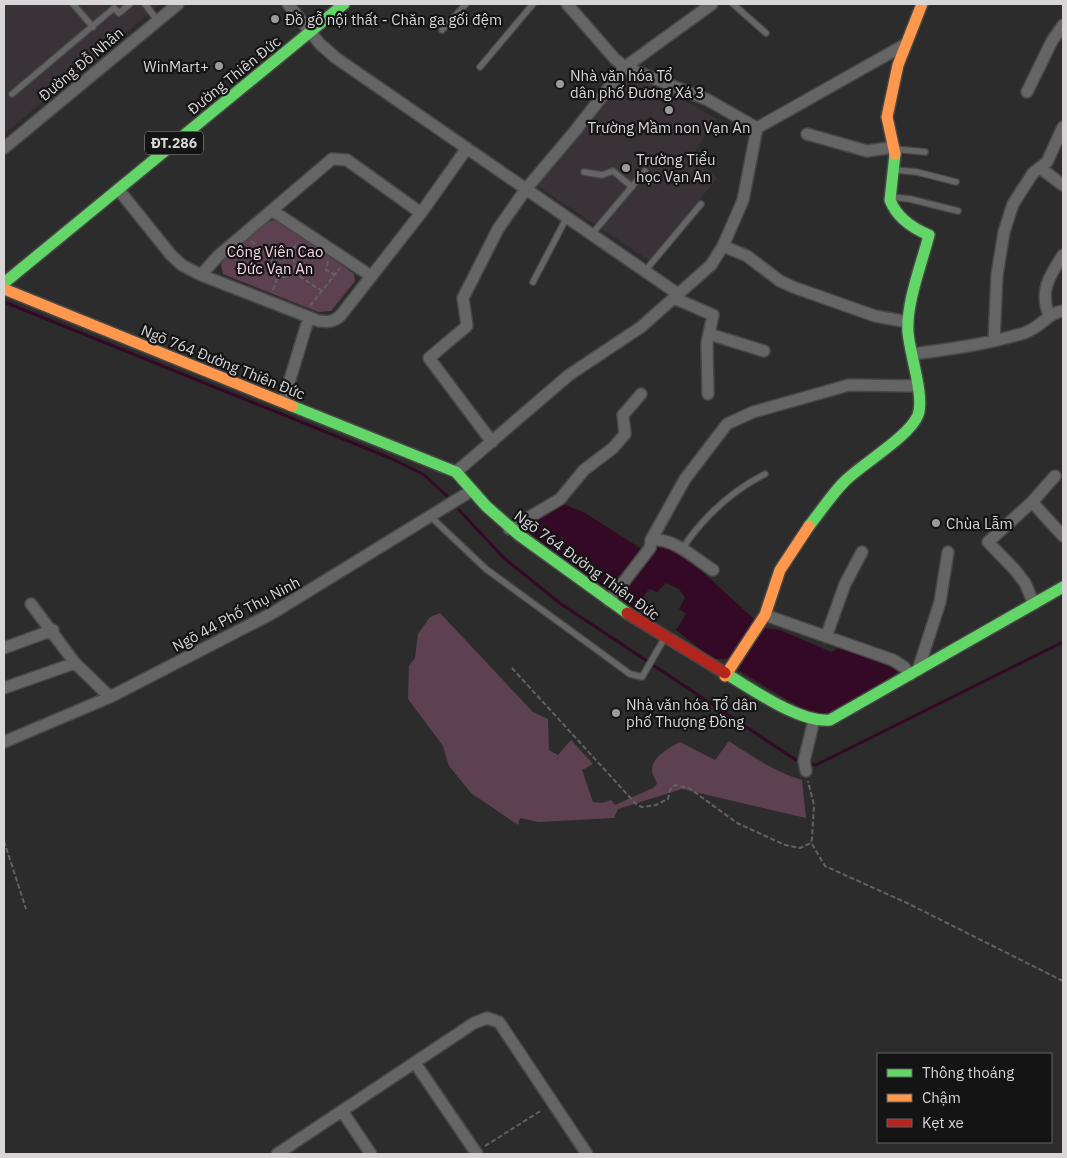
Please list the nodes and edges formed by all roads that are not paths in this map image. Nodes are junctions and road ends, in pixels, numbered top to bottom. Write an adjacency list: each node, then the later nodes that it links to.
1 (73, 4): 15 (lane)
2 (145, 4): 13 (lane)
3 (178, 4): 13 (street, Đường Đỗ Nhân)
4 (288, 4): 16 (street)
5 (344, 4): 16 (street, Đường Thiên Đức / ĐT.286)
6 (466, 4): 17 (lane)
7 (533, 4): 20 (lane)
8 (567, 4): 21 (street)
9 (712, 4): 21 (street)
10 (733, 4): 18 (lane)
11 (922, 4): 19 (street)
12 (126, 5): 15 (lane)
13 (157, 20): 27 (street, Đường Đỗ Nhân)
14 (1063, 24): 22 (street)
15 (93, 27): 23 (lane)
16 (310, 30): 28 (street); 39 (street, Đường Thiên Đức / ĐT.286)
17 (442, 30)
18 (766, 33)
19 (906, 44): 25 (street); 29 (street)
20 (480, 67)
21 (625, 67): 25 (street); 38 (street)
22 (1027, 92)
23 (12, 94)
24 (1063, 127): 31 (street)
25 (757, 128): 47 (street)
26 (807, 134): 29 (street)
27 (4, 148)
28 (467, 148): 38 (street); 44 (street)
29 (894, 148): 30 (lane); 32 (street)
30 (925, 152)
31 (1040, 168): 36 (street); 61 (street)
32 (894, 170): 35 (lane); 40 (street)
33 (644, 171): 37 (lane)
34 (584, 172): 37 (lane)
35 (956, 182)
36 (1063, 185)
37 (632, 187): 46 (lane)
38 (526, 189): 45 (street); 68 (street)
39 (118, 190): 50 (street); 53 (street, Đường Thiên Đức / ĐT.286)
40 (891, 197): 43 (lane); 59 (street)
41 (701, 204): 49 (lane)
42 (273, 211): 44 (street); 50 (street); 51 (street)
43 (958, 212)
44 (421, 213): 51 (street)
45 (567, 217): 46 (street); 52 (lane)
46 (592, 234): 49 (street)
47 (723, 246): 55 (street); 59 (street)
48 (1063, 255): 58 (street)
49 (645, 271): 55 (street)
50 (202, 275): 57 (street)
51 (371, 276): 57 (street)
52 (533, 282)
53 (4, 283)
54 (4, 289): 67 (street, Ngõ 764 Đường Thiên Đức)
55 (676, 296): 60 (street); 68 (street)
56 (1063, 311): 58 (street)
57 (309, 312): 67 (street)
58 (1049, 315): 61 (street)
59 (908, 322): 63 (street)
60 (709, 334): 62 (street); 66 (street)
61 (994, 341): 63 (street)
62 (764, 352)
63 (913, 354): 64 (street)
64 (916, 386): 77 (street); 86 (street)
65 (641, 394): 75 (street)
66 (708, 394)
67 (283, 402): 69 (street, Ngõ 764 Đường Thiên Đức)
68 (492, 442): 69 (street)
69 (456, 472): 72 (street, Ngõ 764 Đường Thiên Đức)
70 (765, 474): 78 (lane)
71 (1054, 476): 73 (street)
72 (471, 491): 74 (street, Ngõ 44 Phố Thụ Ninh); 75 (street, Ngõ 764 Đường Thiên Đức)
73 (1032, 502): 76 (street); 85 (street)
74 (431, 517): 89 (lane); 95 (street, Ngõ 44 Phố Thụ Ninh)
75 (509, 529): 83 (street, Ngõ 764 Đường Thiên Đức)
76 (1063, 536)
77 (651, 540): 78 (street); 83 (street)
78 (682, 549): 81 (street)
79 (862, 552): 88 (street)
80 (948, 552): 92 (street)
81 (712, 570)
82 (1063, 587): 85 (street)
83 (609, 601): 89 (street, Ngõ 764 Đường Thiên Đức)
84 (31, 604): 87 (street)
85 (1034, 604): 92 (street)
86 (765, 615): 88 (street); 93 (street)
87 (53, 630): 90 (street); 91 (street)
88 (826, 637): 92 (street)
89 (664, 639): 93 (street, Ngõ 764 Đường Thiên Đức)
90 (4, 648)
91 (75, 663): 94 (street); 95 (street)
92 (914, 673): 96 (street)
93 (725, 676): 96 (street, Ngõ 764 Đường Thiên Đức)
94 (4, 688)
95 (110, 697): 97 (street, Ngõ 44 Phố Thụ Ninh)
96 (814, 720): 98 (street)
97 (4, 742)
98 (806, 771)
99 (415, 1063): 100 (street); 101 (street); 104 (street)
100 (342, 1111): 102 (street); 103 (street)
101 (480, 1151)
102 (278, 1154)
103 (371, 1154)
104 (586, 1154)

